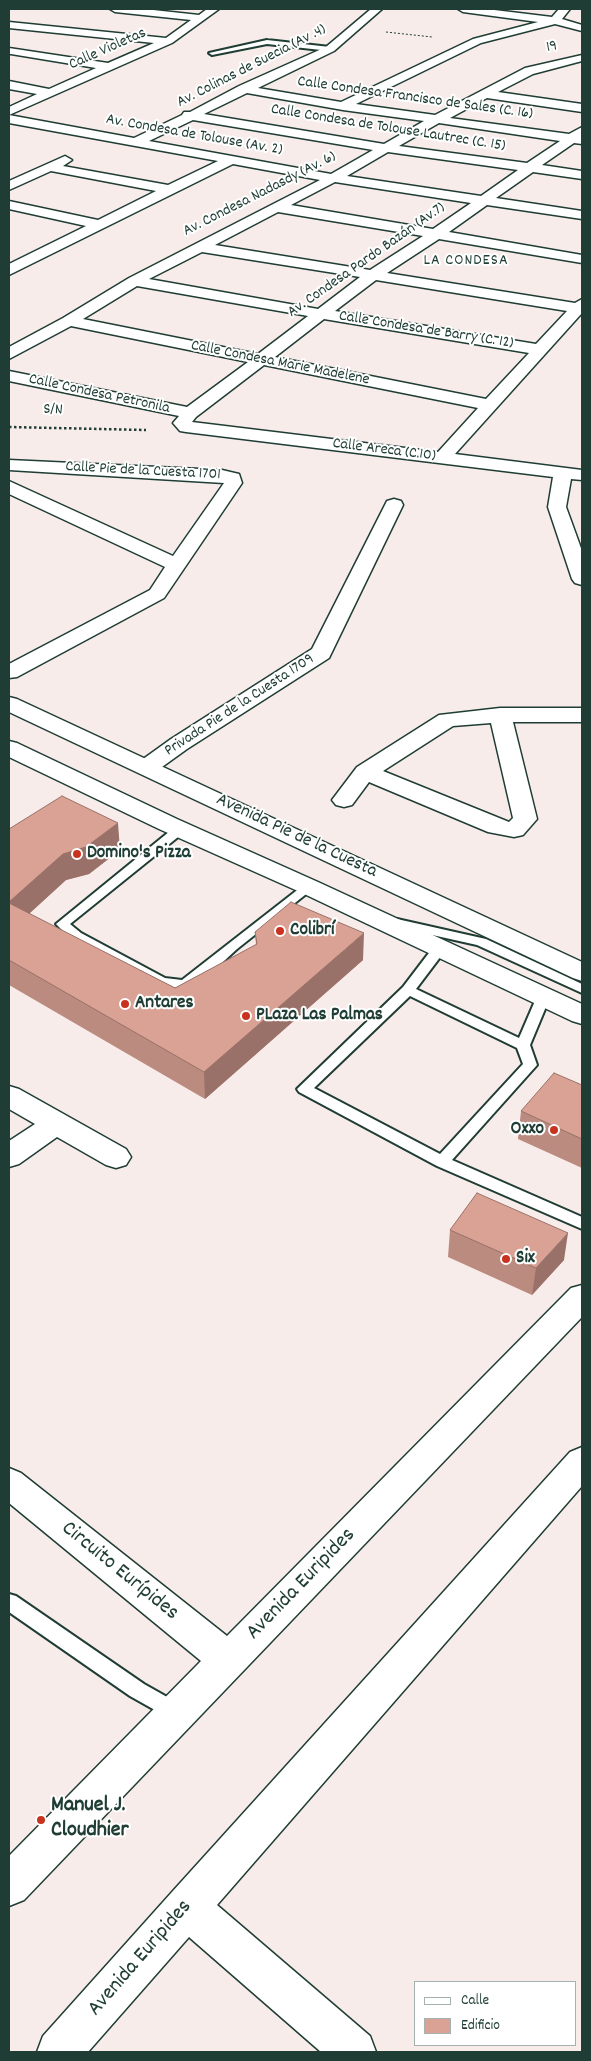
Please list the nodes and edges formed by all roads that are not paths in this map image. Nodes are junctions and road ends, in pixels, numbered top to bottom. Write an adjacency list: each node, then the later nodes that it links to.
1 (115, 9): 6 (street)
2 (214, 9): 6 (street, Calle Violetas)
3 (377, 9): 12 (street, Av. Colinas de Suecia (Av .4))
4 (462, 9): 7 (street)
5 (564, 9): 7 (street)
6 (201, 18): 11 (street, Calle Violetas)
7 (555, 21): 9 (street); 23 (street)
8 (9, 25): 10 (street)
9 (582, 28)
10 (64, 30): 11 (street); 13 (street)
11 (168, 41): 16 (street, Calle Violetas)
12 (330, 49): 14 (lane); 20 (street, Av. Colinas de Suecia (Av .4))
13 (10, 51): 16 (street)
14 (212, 52)
15 (582, 58): 17 (street, 19)
16 (110, 67): 21 (street, Calle Violetas)
17 (530, 71): 18 (street); 22 (street, Av. Condesa Nadasdy (Av. 6))
18 (565, 75)
19 (9, 85): 21 (street)
20 (244, 89): 23 (street, Calle Condesa Francisco de Sales (C. 16)); 26 (street, Av. Colinas de Suecia (Av .4))
21 (50, 93): 25 (street, Calle Violetas)
22 (485, 94): 24 (street); 27 (street, Av. Condesa Nadasdy (Av. 6))
23 (342, 106): 27 (street, Calle Condesa Francisco de Sales (C. 16))
24 (582, 108)
25 (9, 111)
26 (190, 115): 31 (street, Av. Colinas de Suecia (Av .4)); 33 (street, Calle Condesa de Tolouse Lautrec (C. 15))
27 (436, 120): 29 (street, Calle Condesa Francisco de Sales (C. 16)); 33 (street, Av. Condesa Nadasdy (Av. 6))
28 (13, 122): 30 (street, Av. Condesa de Tolouse (Av. 2))
29 (579, 136): 37 (street, Av. Condesa Pardo Bazán (Av.7))
30 (110, 139): 31 (street, Av. Condesa de Tolouse (Av. 2)); 32 (street)
31 (134, 143): 35 (street, Av. Condesa de Tolouse (Av. 2))
32 (92, 147)
33 (386, 148): 37 (street, Calle Condesa de Tolouse Lautrec (C. 15)); 39 (street, Av. Condesa Nadasdy (Av. 6))
34 (75, 155): 36 (street)
35 (230, 160): 39 (street, Av. Condesa de Tolouse (Av. 2)); 41 (street)
36 (49, 167): 40 (street); 41 (street)
37 (528, 168): 38 (street, Calle Condesa de Tolouse Lautrec (C. 15)); 42 (street, Av. Condesa Pardo Bazán (Av.7))
38 (582, 175)
39 (334, 178): 42 (street, Av. Condesa de Tolouse (Av. 2)); 44 (street, Av. Condesa Nadasdy (Av. 6))
40 (9, 186)
41 (170, 190): 46 (street)
42 (484, 201): 45 (street, Av. Condesa de Tolouse (Av. 2)); 47 (street, Av. Condesa Pardo Bazán (Av.7))
43 (9, 204): 46 (street)
44 (276, 206): 47 (street); 48 (street, Av. Condesa Nadasdy (Av. 6))
45 (582, 215)
46 (101, 225): 51 (street)
47 (435, 235): 50 (street); 53 (street, Av. Condesa Pardo Bazán (Av.7))
48 (199, 247): 53 (street); 54 (street, Av. Condesa Nadasdy (Av. 6))
49 (9, 258): 51 (street)
50 (582, 259)
51 (26, 262): 52 (street)
52 (9, 270)
53 (373, 275): 55 (street); 56 (street, Av. Condesa Pardo Bazán (Av.7))
54 (134, 281): 56 (street, Calle Condesa de Barry (C. 12)); 57 (street, Av. Condesa Nadasdy (Av. 6))
55 (580, 306): 58 (street)
56 (321, 314): 58 (street, Calle Condesa de Barry (C. 12)); 60 (street, Av. Condesa Pardo Bazán (Av.7))
57 (69, 321): 59 (street, Av. Condesa Nadasdy (Av. 6)); 60 (street, Calle Condesa Marie Madelene)
58 (541, 350): 62 (street)
59 (9, 354)
60 (260, 360): 62 (street, Calle Condesa Marie Madelene); 63 (street, Av. Condesa Pardo Bazán (Av.7))
61 (9, 376): 63 (street, Calle Condesa Petronila)
62 (491, 405): 64 (street)
63 (188, 420): 64 (street, Calle Areca (C.10))
64 (442, 458): 66 (street, Calle Areca (C.10))
65 (9, 465): 69 (street, Calle Pie de la Cuesta 1701)
66 (573, 474): 70 (street)
67 (9, 487): 69 (street)
68 (394, 505): 76 (street, Privada Pie de la Cuesta 1709)
69 (177, 566): 71 (street, Calle Pie de la Cuesta 1701)
70 (582, 579)
71 (9, 672)
72 (9, 704): 76 (street, Avenida Pie de la Cuesta)
73 (500, 715): 74 (street); 77 (street); 77 (street)
74 (582, 715)
75 (9, 748): 79 (street)
76 (147, 767): 83 (street, Avenida Pie de la Cuesta)
77 (365, 772): 78 (street)
78 (344, 800)
79 (179, 830): 80 (street); 80 (lane)
80 (309, 887): 81 (street)
81 (375, 918): 82 (street); 84 (lane)
82 (440, 948): 85 (lane); 86 (street)
83 (582, 972)
84 (582, 989)
85 (408, 990): 88 (lane); 93 (lane)
86 (543, 997): 87 (street); 88 (lane)
87 (582, 1015)
88 (523, 1045): 93 (lane)
89 (9, 1096): 90 (street)
90 (56, 1123): 91 (street); 92 (street)
91 (9, 1156)
92 (116, 1156)
93 (442, 1162): 94 (lane)
94 (582, 1223)
95 (582, 1297): 99 (street, Avenida Euripides)
96 (582, 1462): 102 (street, Avenida Euripides)
97 (9, 1483): 99 (street, Circuito Eurípides)
98 (9, 1602): 100 (lane)
99 (228, 1660): 100 (street, Avenida Euripides)
100 (177, 1713): 101 (street, Avenida Euripides)
101 (13, 1881)
102 (187, 1907): 103 (street, Avenida Euripides); 104 (street)
103 (59, 2052)
104 (354, 2052)

